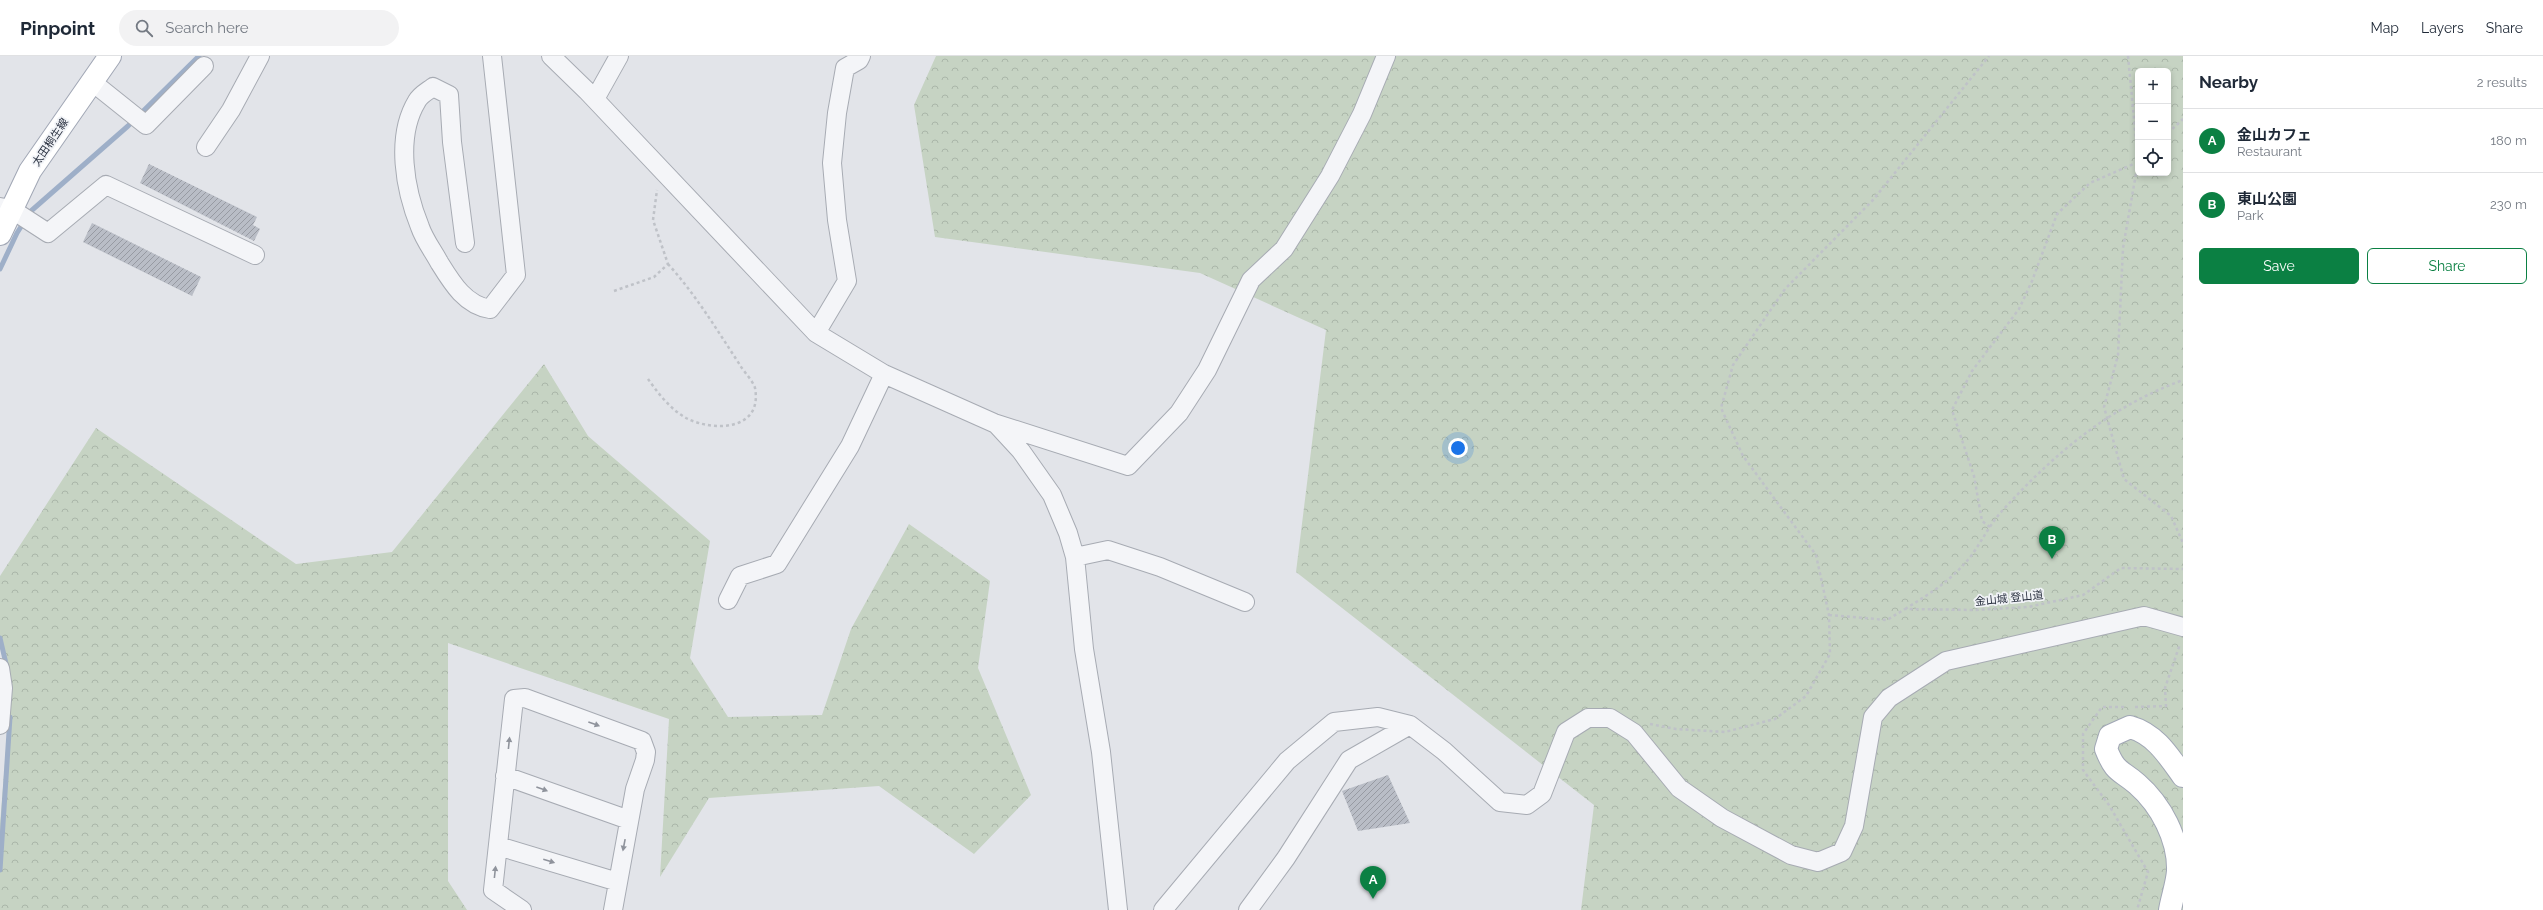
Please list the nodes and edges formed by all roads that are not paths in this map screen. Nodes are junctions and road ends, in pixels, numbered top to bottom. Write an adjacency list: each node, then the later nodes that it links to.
1 (110, 56): 10 (main road, 太田桐生線)
2 (260, 56): 12 (street)
3 (492, 56): 15 (street)
4 (551, 56): 11 (street)
5 (619, 56): 11 (street)
6 (861, 56): 8 (street)
7 (1386, 56): 19 (street)
8 (844, 62): 17 (street)
9 (204, 66): 10 (street)
10 (91, 81): 13 (main road, 太田桐生線)
11 (595, 100): 17 (street)
12 (206, 147)
13 (6, 208): 14 (main road, 太田桐生線); 16 (street)
14 (0, 234)
15 (465, 243)
16 (255, 255)
17 (816, 333): 18 (street)
18 (884, 374): 19 (street); 21 (street)
19 (994, 423): 20 (street)
20 (1075, 557): 22 (street); 34 (street)
21 (728, 600)
22 (1245, 602)
23 (2183, 626): 26 (street)
24 (0, 668): 25 (street)
25 (0, 725)
26 (1410, 725): 35 (street); 36 (street)
27 (505, 776): 29 (street, one-way to 29); 29 (street, one-way to 29); 30 (street)
28 (2183, 776): 37 (main road)
29 (629, 820): 31 (street, one-way to 31)
30 (498, 846): 31 (street, one-way to 31); 32 (street, one-way to 30)
31 (618, 882): 33 (street)
32 (522, 910)
33 (613, 910)
34 (1118, 910)
35 (1163, 910)
36 (1248, 910)
37 (2170, 910)

